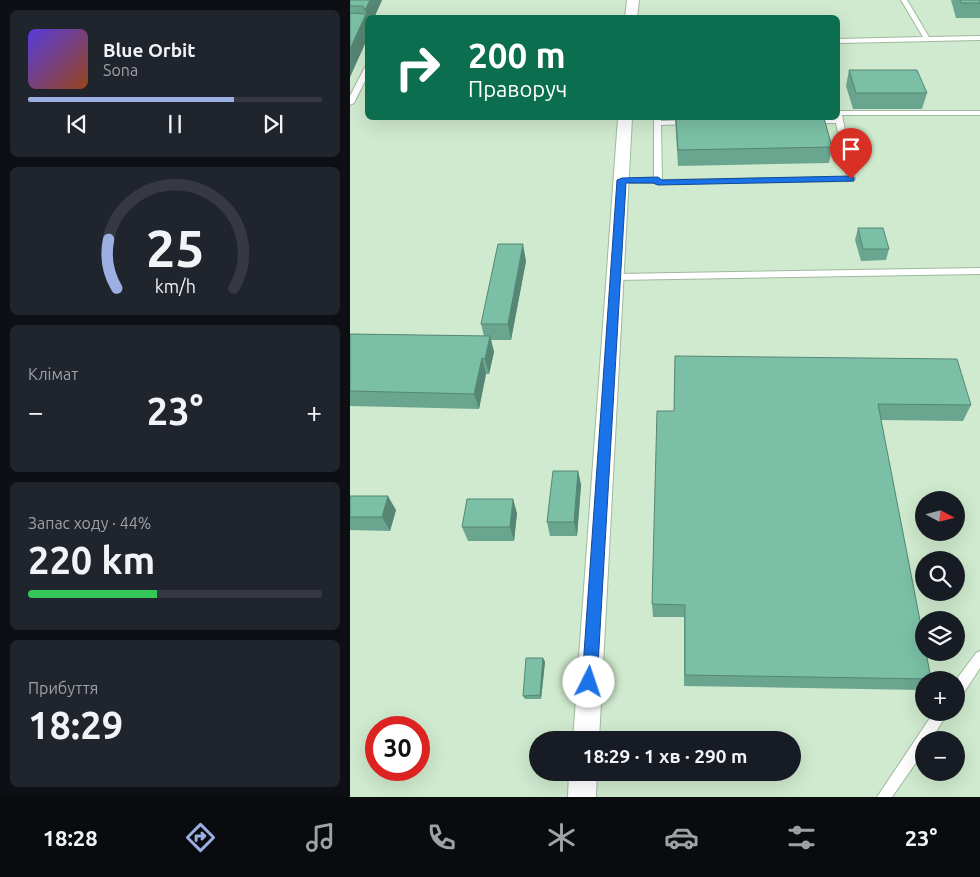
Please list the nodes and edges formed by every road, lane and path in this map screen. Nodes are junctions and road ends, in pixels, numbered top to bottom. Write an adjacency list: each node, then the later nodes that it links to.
1 (633, 0): 3 (street)
2 (904, 0): 4 (lane)
3 (631, 15)
4 (926, 38): 5 (lane); 6 (lane)
5 (980, 38)
6 (840, 41)
7 (365, 73): 8 (lane)
8 (350, 103)
9 (980, 113): 10 (lane)
10 (840, 116)
11 (625, 120): 17 (street)
12 (656, 120): 16 (lane); 18 (lane)
13 (808, 120): 15 (lane)
14 (839, 120): 18 (lane)
15 (800, 121)
16 (695, 122)
17 (622, 180): 18 (lane); 20 (street)
18 (658, 180)
19 (980, 271): 20 (lane)
20 (616, 277): 24 (street)
21 (980, 657): 22 (lane)
22 (965, 679)
23 (936, 721): 27 (lane)
24 (587, 731)
25 (583, 781): 26 (street)
26 (582, 797)
27 (884, 797)

